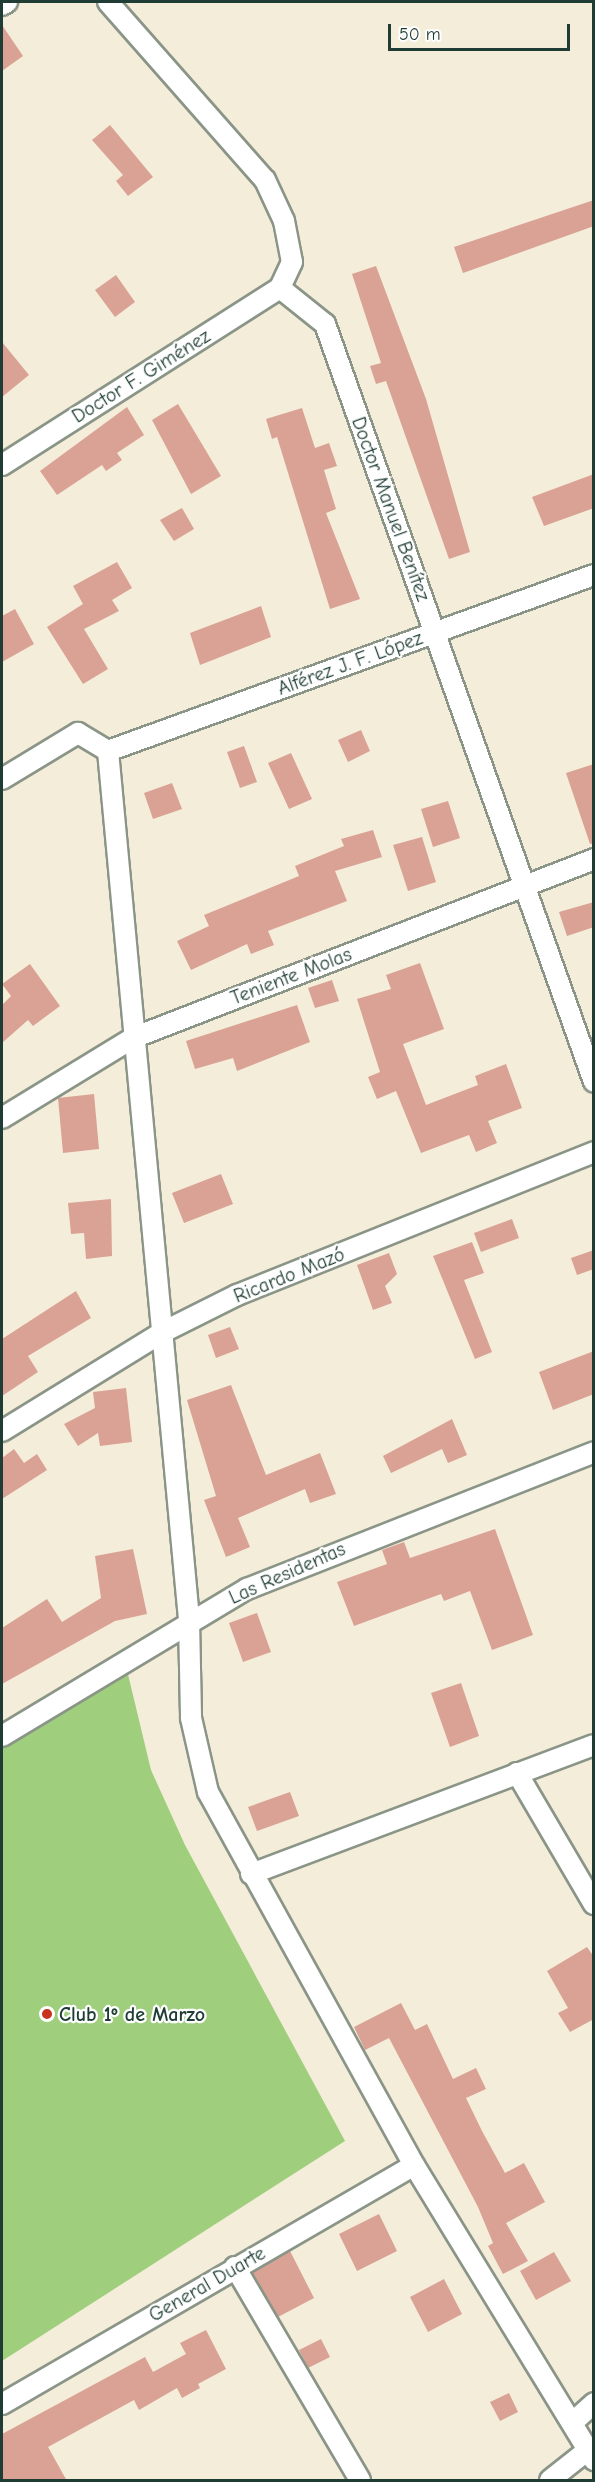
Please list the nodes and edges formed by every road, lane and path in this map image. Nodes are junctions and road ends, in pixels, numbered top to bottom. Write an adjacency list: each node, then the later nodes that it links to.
1 (7, 2): 3 (street)
2 (108, 2): 4 (street)
3 (2, 5)
4 (280, 288): 5 (street, Doctor F. Giménez); 7 (street, Doctor Manuel Benítez)
5 (2, 465)
6 (594, 575): 7 (street, Alférez J. F. López)
7 (435, 632): 8 (street, Alférez J. F. López); 11 (street, Doctor Manuel Benítez)
8 (108, 751): 9 (street); 12 (street)
9 (2, 779)
10 (594, 859): 11 (street, Teniente Molas)
11 (524, 885): 12 (street, Teniente Molas); 13 (street, Doctor Manuel Benítez)
12 (133, 1038): 14 (street, Teniente Molas); 16 (street)
13 (594, 1082)
14 (2, 1118)
15 (594, 1152): 16 (street, Ricardo Mazó)
16 (161, 1334): 17 (street, Ricardo Mazó); 19 (street)
17 (2, 1431)
18 (594, 1452): 19 (street, Las Residentas)
19 (189, 1620): 20 (street, Las Residentas); 23 (street)
20 (2, 1736)
21 (594, 1745): 22 (street)
22 (517, 1773): 23 (street); 24 (street)
23 (251, 1874): 25 (street)
24 (594, 1904)
25 (414, 2165): 26 (street, General Duarte); 29 (street)
26 (235, 2267): 28 (street, General Duarte); 31 (street)
27 (594, 2403): 29 (street)
28 (2, 2404)
29 (572, 2423): 30 (street)
30 (591, 2455): 32 (street)
31 (360, 2481)
32 (550, 2481)

